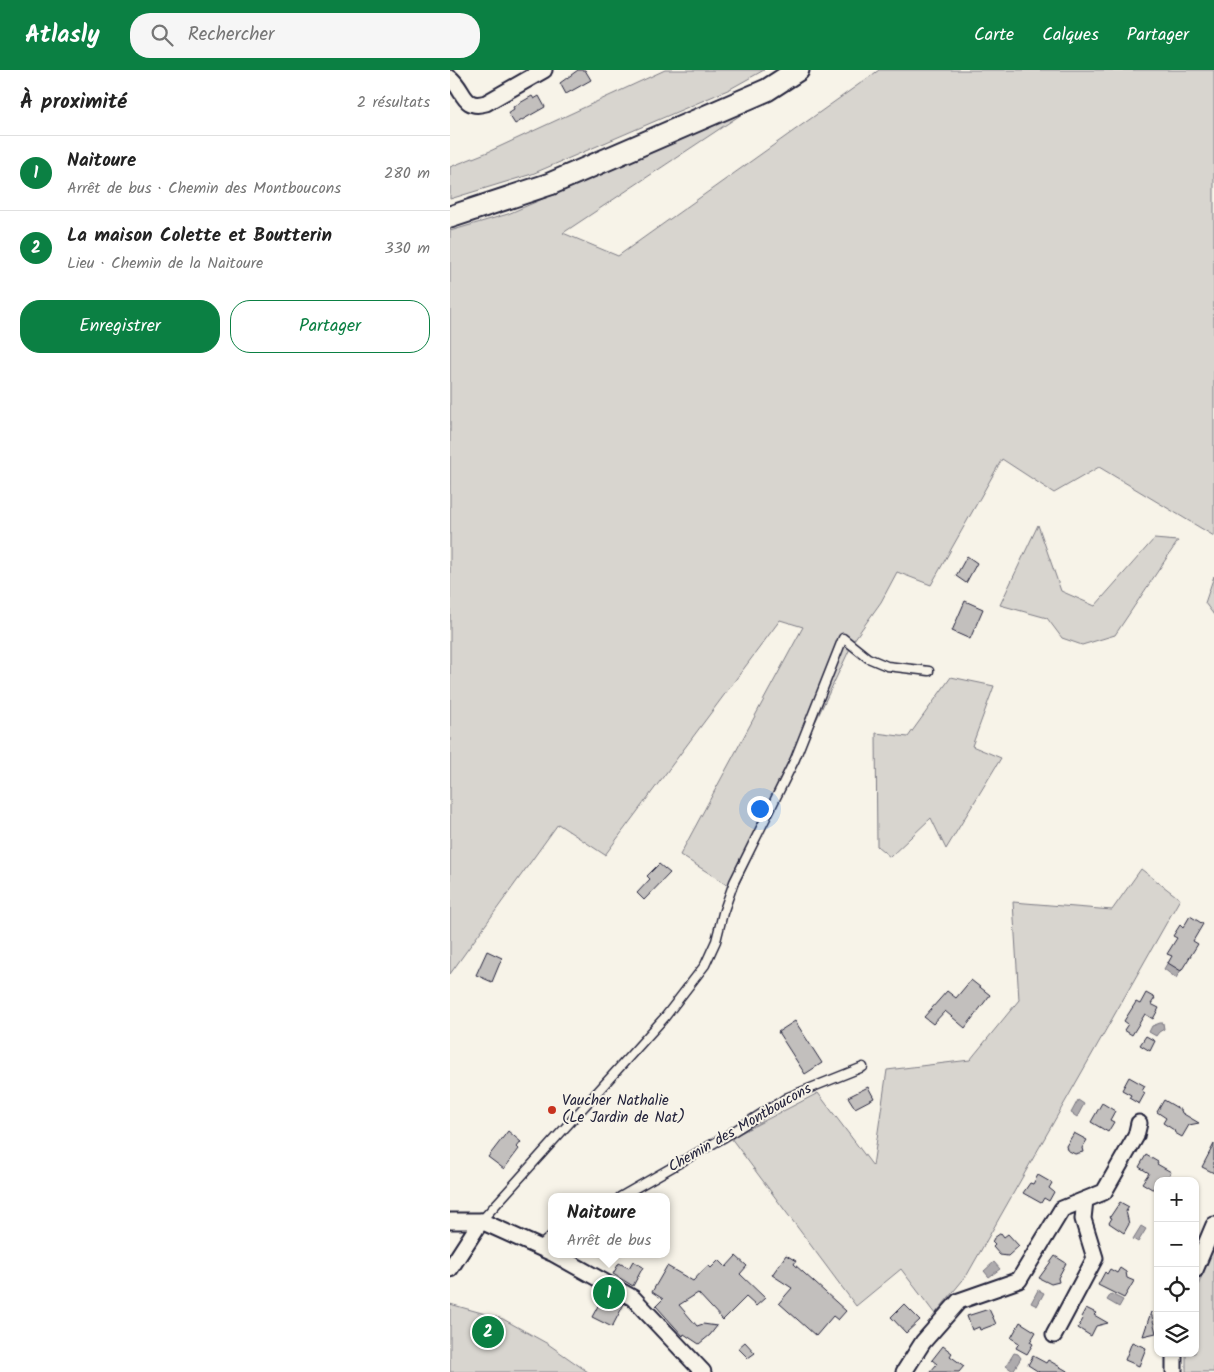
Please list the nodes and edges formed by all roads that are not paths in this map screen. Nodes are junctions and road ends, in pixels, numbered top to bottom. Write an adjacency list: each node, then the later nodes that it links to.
1 (544, 70): 3 (street)
2 (798, 70): 4 (main road)
3 (450, 78)
4 (450, 217)
5 (929, 671): 10 (lane)
6 (863, 1067): 8 (lane, Chemin des Montboucons)
7 (1139, 1123): 9 (street)
8 (627, 1193)
9 (1085, 1200): 17 (street); 20 (street)
10 (481, 1221): 11 (street); 13 (street); 16 (street)
11 (450, 1222)
12 (1214, 1225): 15 (street)
13 (548, 1251)
14 (561, 1258): 19 (street)
15 (1196, 1267)
16 (450, 1269)
17 (1054, 1336)
18 (1174, 1357): 21 (street)
19 (703, 1372)
20 (904, 1372)
21 (1174, 1372)

